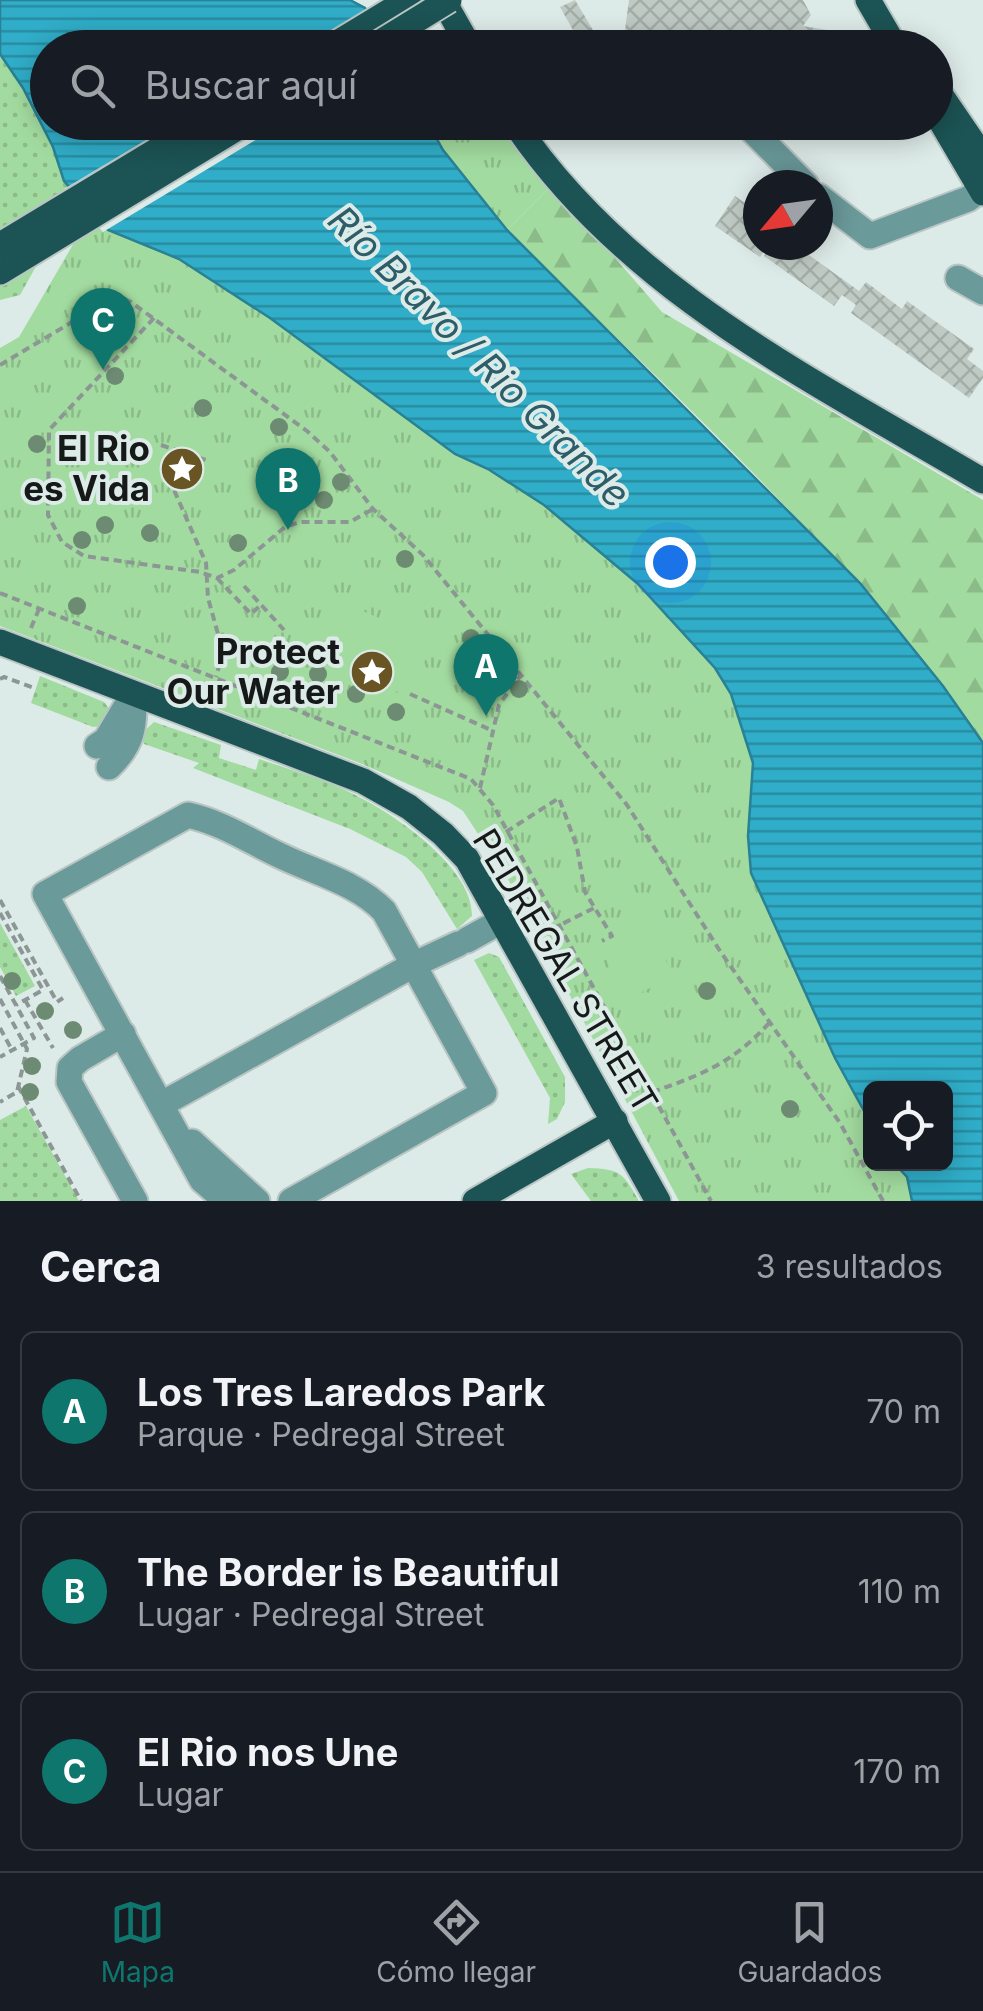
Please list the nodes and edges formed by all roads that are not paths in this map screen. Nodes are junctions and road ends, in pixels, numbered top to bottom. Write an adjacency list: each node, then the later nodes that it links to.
1 (408, 0): 5 (main road)
2 (446, 0): 6 (main road, bridge); 7 (main road)
3 (868, 0): 8 (main road)
4 (886, 0): 9 (main road)
5 (359, 30)
6 (398, 30)
7 (461, 30)
8 (886, 30)
9 (902, 30)
10 (953, 113): 16 (main road)
11 (174, 140): 20 (main road)
12 (217, 140): 21 (main road)
13 (528, 140): 24 (main road)
14 (762, 140): 17 (lane)
15 (952, 140): 18 (main road)
16 (983, 158)
17 (791, 170)
18 (983, 191): 19 (lane)
19 (833, 208)
20 (0, 245)
21 (0, 272)
22 (958, 278): 23 (lane)
23 (983, 292)
24 (983, 482)
25 (0, 642): 26 (main road, PEDREGAL STREET)
26 (132, 695): 27 (lane); 28 (main road, PEDREGAL STREET)
27 (103, 756)
28 (502, 920): 29 (lane); 32 (main road, PEDREGAL STREET)
29 (415, 964): 30 (lane); 31 (lane); 37 (lane)
30 (123, 1034): 31 (lane); 34 (lane)
31 (167, 1112): 33 (lane); 36 (lane)
32 (615, 1121): 38 (main road); 39 (main road, PEDREGAL STREET)
33 (208, 1190): 35 (lane)
34 (136, 1201)
35 (226, 1201)
36 (257, 1201)
37 (291, 1201)
38 (475, 1201)
39 (658, 1201)

